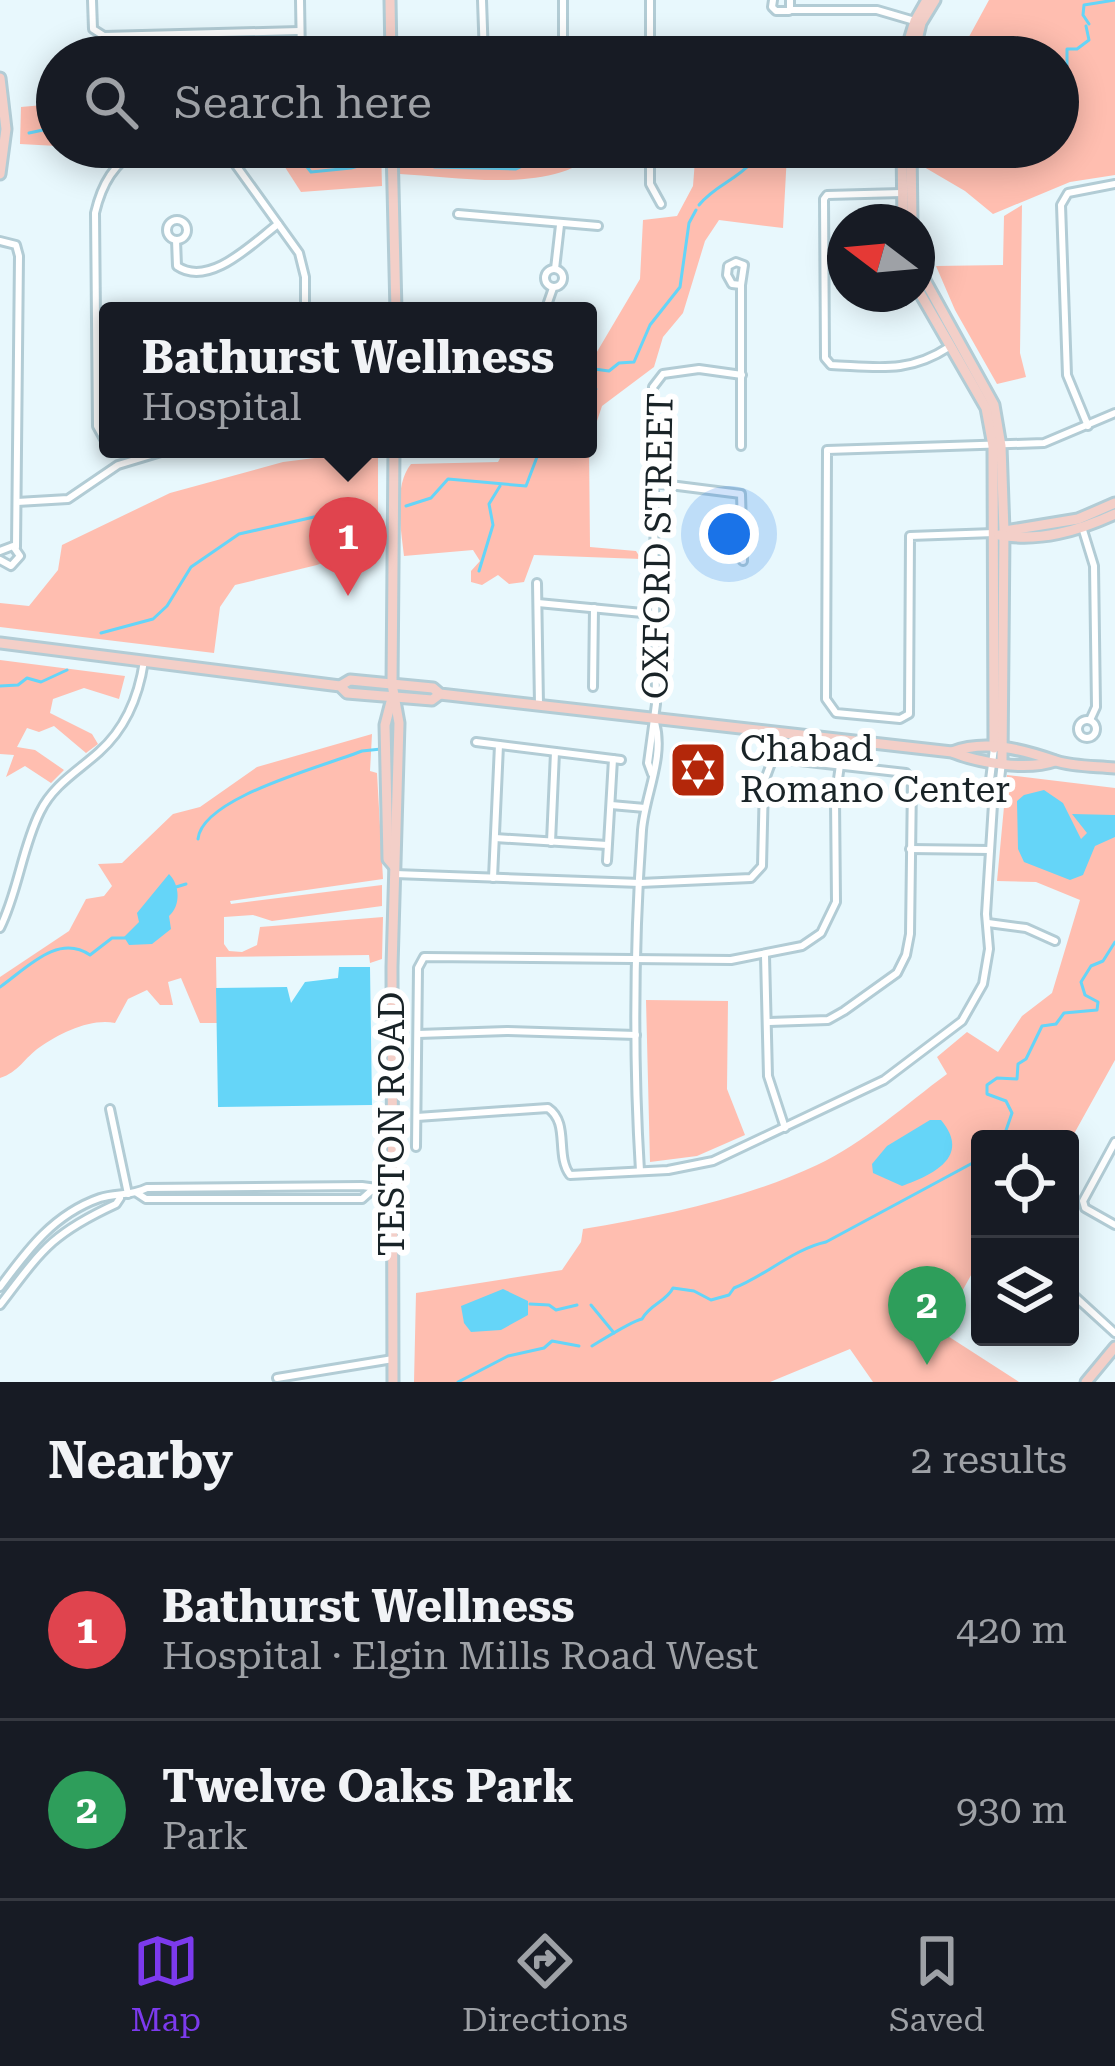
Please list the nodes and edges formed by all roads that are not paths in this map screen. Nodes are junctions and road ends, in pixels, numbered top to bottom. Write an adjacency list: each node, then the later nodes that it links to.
1 (92, 0): 12 (street)
2 (300, 0): 12 (street)
3 (389, 0): 14 (main road)
4 (482, 0): 15 (street)
5 (563, 0): 16 (street)
6 (650, 0): 17 (street)
7 (773, 0): 10 (street)
8 (790, 0): 10 (street)
9 (931, 0): 11 (main road)
10 (790, 10): 11 (street)
11 (918, 22): 18 (main road)
12 (300, 32): 13 (street)
13 (300, 36)
14 (390, 36)
15 (483, 36)
16 (563, 36)
17 (650, 36)
18 (914, 36)
19 (0, 78): 25 (main road)
20 (114, 168): 48 (street)
21 (238, 168): 31 (street)
22 (393, 168): 40 (main road)
23 (650, 168): 28 (street)
24 (906, 168): 27 (main road)
25 (0, 174)
26 (1115, 184): 47 (street)
27 (907, 193): 29 (main road); 44 (street)
28 (661, 204)
29 (907, 204)
30 (458, 214): 32 (street)
31 (278, 224): 34 (street); 39 (street)
32 (560, 224): 33 (street); 36 (street)
33 (598, 226)
34 (176, 240)
35 (0, 241): 56 (street)
36 (555, 269): 38 (street); 38 (street)
37 (741, 286): 45 (street)
38 (553, 288): 41 (street)
39 (305, 302)
40 (396, 302)
41 (548, 302)
42 (935, 303): 44 (main road)
43 (934, 312): 44 (main road)
44 (954, 343): 50 (main road)
45 (742, 375): 49 (street); 55 (street, OXFORD STREET)
46 (1115, 413): 47 (street)
47 (1088, 425): 50 (street)
48 (99, 430)
49 (741, 446)
50 (997, 446): 60 (main road); 60 (street)
51 (114, 458): 54 (street)
52 (141, 458): 54 (street)
53 (394, 458): 70 (main road, TESTON ROAD)
54 (118, 465): 56 (street)
55 (654, 482): 63 (street); 67 (street, OXFORD STREET)
56 (16, 502): 61 (street)
57 (1115, 502): 59 (main road)
58 (1115, 514): 59 (main road)
59 (1080, 524): 60 (main road); 77 (street)
60 (1000, 534): 80 (main road)
61 (16, 547): 62 (street); 62 (street)
62 (0, 556)
63 (742, 561)
64 (537, 583): 65 (street)
65 (538, 603): 66 (street); 75 (street)
66 (594, 608): 67 (street); 72 (street)
67 (654, 614): 76 (street, OXFORD STREET)
68 (0, 643): 69 (main road)
69 (145, 661): 71 (main road); 99 (street)
70 (392, 685): 71 (main road); 73 (main road); 74 (main road, TESTON ROAD)
71 (340, 686): 74 (main road)
72 (593, 687)
73 (440, 694): 74 (main road); 75 (main road)
74 (393, 697): 95 (main road, TESTON ROAD)
75 (539, 705): 76 (main road)
76 (654, 719): 82 (main road); 88 (street, OXFORD STREET)
77 (1090, 720)
78 (476, 742): 79 (street)
79 (499, 745): 81 (street); 89 (street)
80 (999, 748): 82 (main road); 83 (main road); 84 (main road)
81 (555, 752): 87 (street); 90 (street)
82 (952, 752): 84 (main road)
83 (1055, 761): 84 (main road); 86 (main road)
84 (997, 762): 93 (street)
85 (840, 765): 92 (street); 97 (street); 101 (street)
86 (1115, 768)
87 (610, 805): 88 (street); 91 (street)
88 (645, 808): 97 (street, OXFORD STREET)
89 (495, 838): 90 (street); 96 (street)
90 (551, 842): 91 (street)
91 (607, 845): 94 (street)
92 (910, 849): 93 (street); 103 (street)
93 (990, 850): 98 (street)
94 (607, 861)
95 (394, 870): 96 (street); 115 (main road, TESTON ROAD)
96 (493, 878): 97 (street)
97 (640, 883): 102 (street, OXFORD STREET)
98 (988, 923): 100 (street); 108 (street)
99 (0, 928)
100 (1055, 940)
101 (765, 956): 102 (street); 103 (street)
102 (637, 958): 104 (street); 105 (street, OXFORD STREET)
103 (769, 1022): 108 (street)
104 (417, 1034): 105 (street); 107 (street)
105 (636, 1035): 111 (street, OXFORD STREET)
106 (110, 1109): 116 (street)
107 (417, 1117): 110 (street); 111 (street)
108 (785, 1128): 111 (street)
109 (1115, 1142): 119 (street)
110 (416, 1148)
111 (640, 1172)
112 (212, 1188): 113 (street); 116 (street); 117 (street)
113 (286, 1188): 114 (street); 118 (street)
114 (372, 1190): 115 (street); 118 (street)
115 (392, 1190): 127 (main road, TESTON ROAD)
116 (129, 1195): 117 (street); 120 (street); 121 (street)
117 (212, 1199): 118 (street)
118 (286, 1200)
119 (1115, 1225)
120 (31, 1246): 121 (street); 122 (street)
121 (39, 1254): 124 (street)
122 (0, 1287)
123 (1079, 1300): 125 (street)
124 (0, 1305)
125 (1115, 1333)
126 (1115, 1347): 130 (main road)
127 (393, 1359): 128 (street); 129 (main road, TESTON ROAD)
128 (277, 1378)
129 (393, 1382)
130 (1086, 1382)

